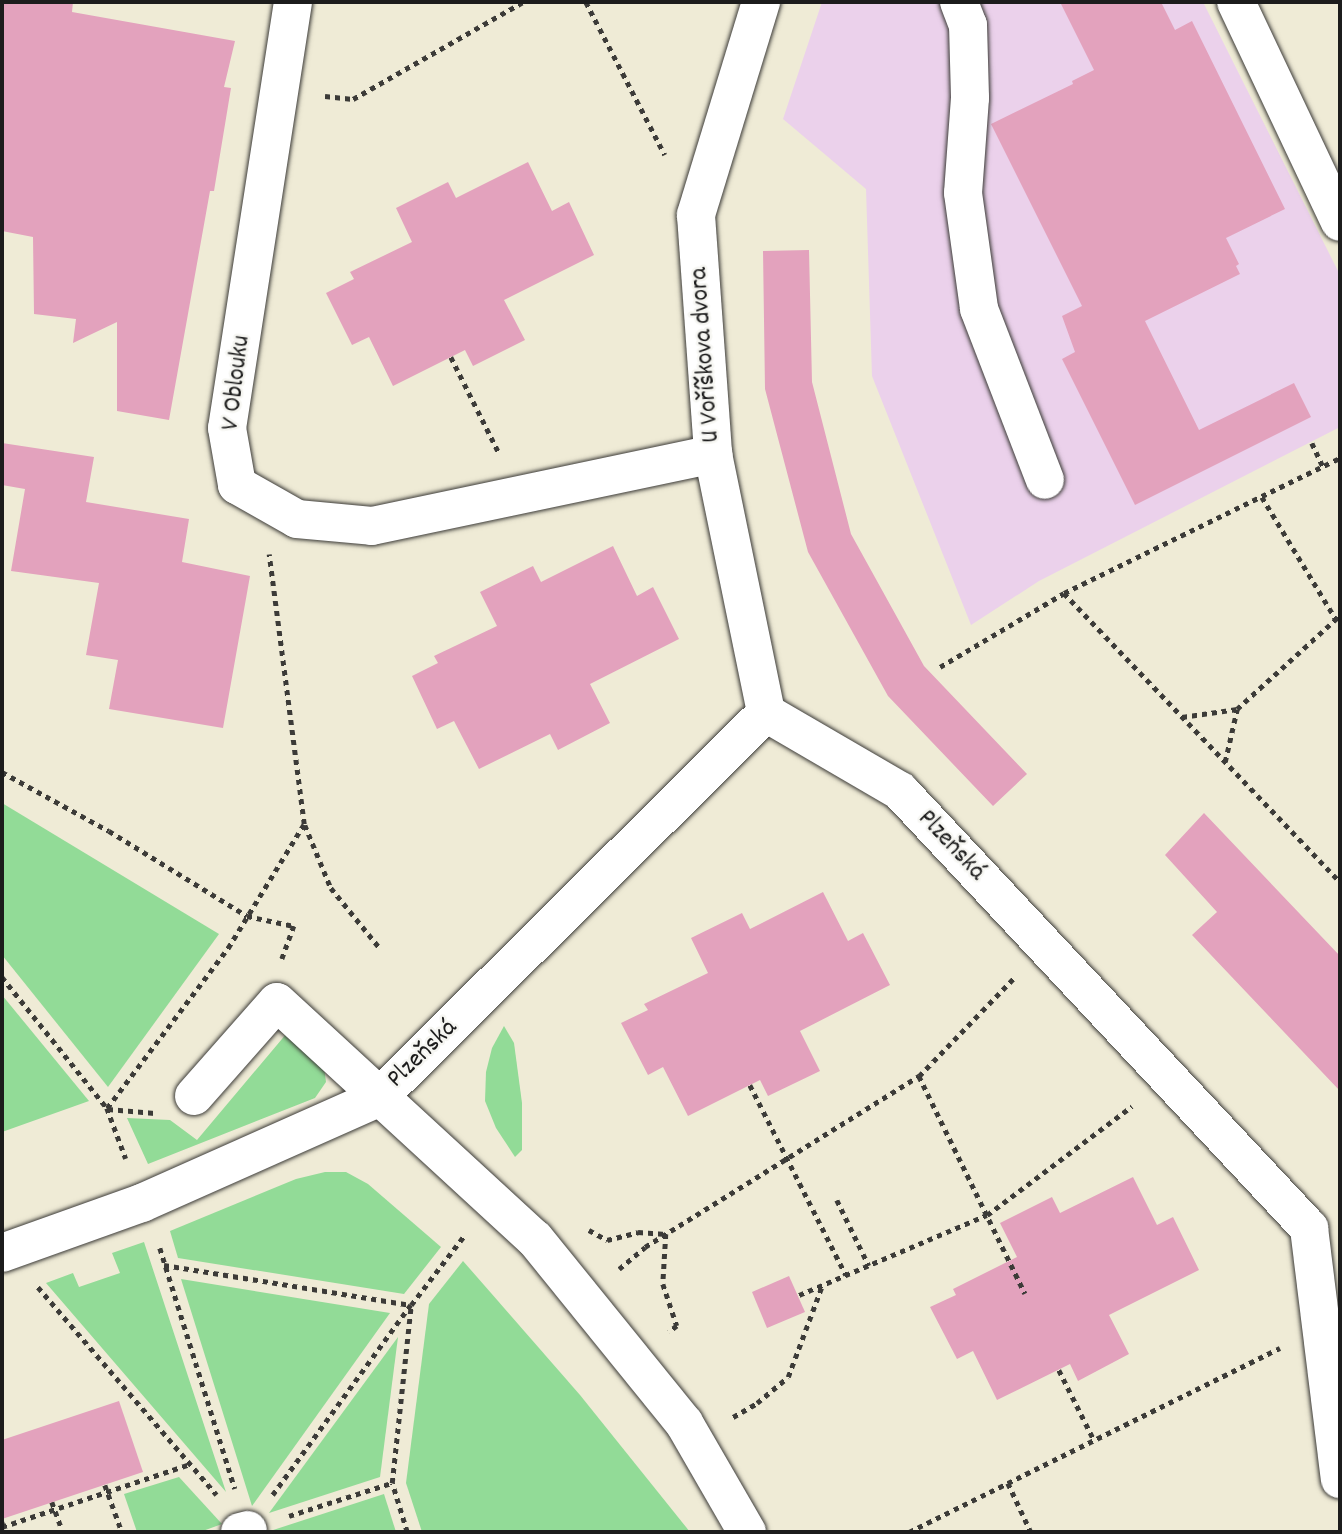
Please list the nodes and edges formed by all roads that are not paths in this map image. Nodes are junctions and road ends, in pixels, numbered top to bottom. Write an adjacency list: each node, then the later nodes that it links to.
1 (293, 2): 6 (street, V Oblouku)
2 (761, 2): 6 (street, U Voříškova dvora)
3 (959, 2): 7 (street)
4 (1236, 2): 5 (street)
5 (1340, 222)
6 (713, 454): 8 (street, U Voříškova dvora)
7 (1045, 480)
8 (766, 713): 10 (street, Plzeňská); 12 (street, Plzeňská)
9 (194, 1096): 10 (street)
10 (378, 1098): 11 (street, Plzeňská); 13 (street, Plzeňská)
11 (4, 1252)
12 (1340, 1479)
13 (747, 1532)

